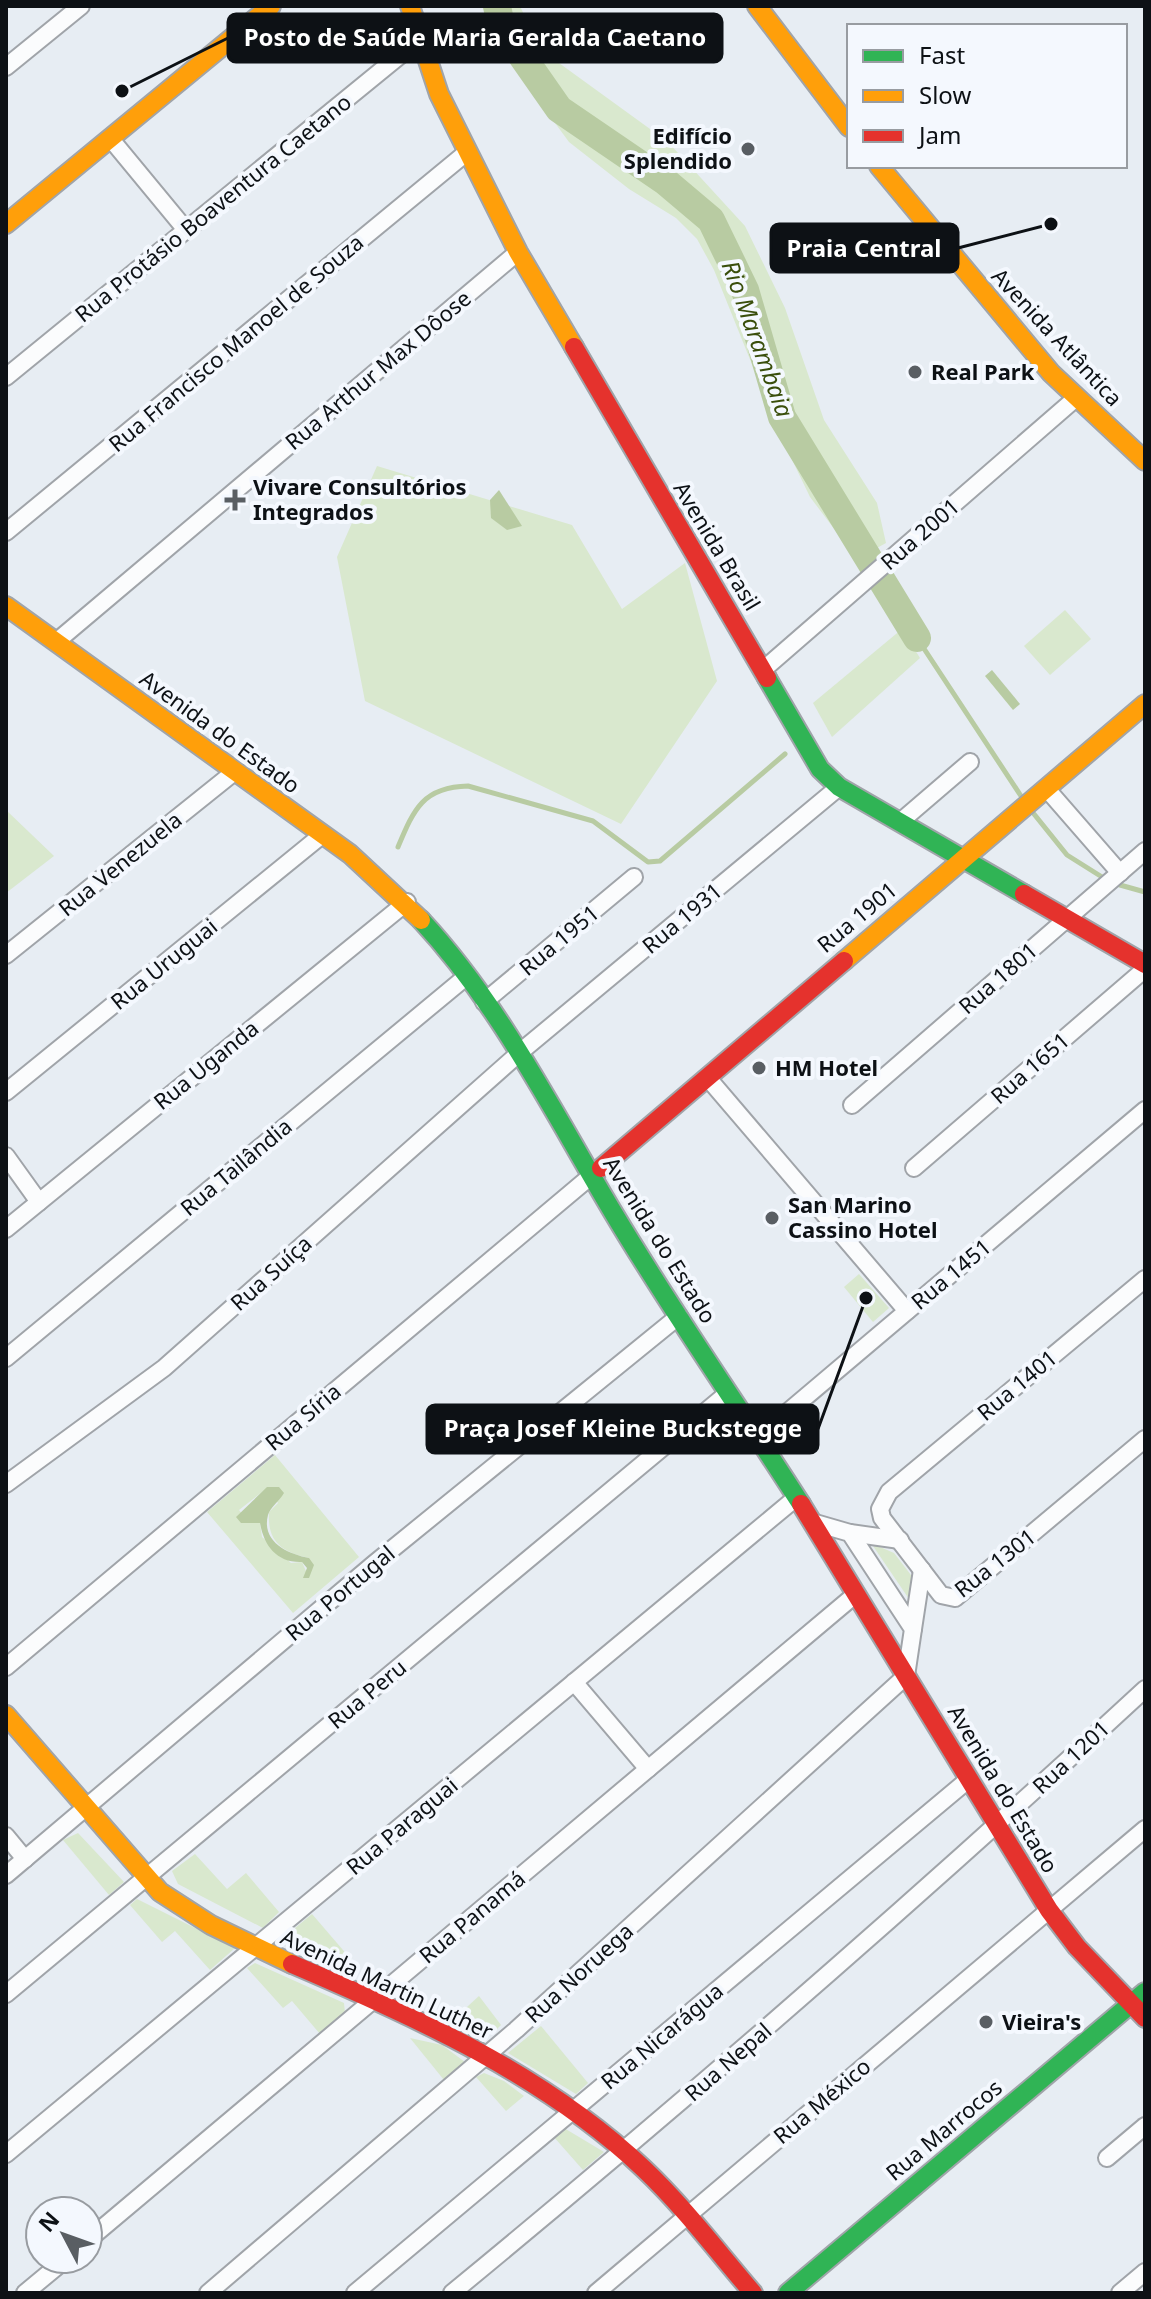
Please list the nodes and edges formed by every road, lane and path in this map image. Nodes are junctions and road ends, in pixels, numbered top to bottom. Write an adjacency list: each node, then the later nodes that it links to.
1 (81, 6): 6 (street)
2 (271, 6): 8 (main road)
3 (410, 6): 5 (main road, Avenida Brasil)
4 (757, 6): 7 (main road)
5 (420, 39): 9 (main road, Avenida Brasil); 12 (street, Rua Protásio Boaventura Caetano)
6 (6, 67)
7 (847, 125)
8 (110, 138): 11 (main road); 12 (street)
9 (466, 153): 13 (main road, Avenida Brasil); 17 (street, Rua Francisco Manoel de Souza)
10 (881, 168): 15 (main road, Avenida Atlântica)
11 (6, 224)
12 (186, 230): 14 (street, Rua Protásio Boaventura Caetano)
13 (518, 252): 19 (street, Rua Arthur Max Dôose); 20 (main road, Avenida Brasil)
14 (6, 377)
15 (1076, 398): 16 (main road, Avenida Atlântica); 20 (street, Rua 2001)
16 (1145, 461)
17 (6, 532)
18 (6, 606): 19 (main road, Avenida do Estado)
19 (56, 642): 23 (main road, Avenida do Estado)
20 (764, 669): 24 (main road, Avenida Brasil)
21 (1145, 704): 25 (main road, Rua 1901)
22 (970, 762): 26 (street)
23 (233, 773): 27 (main road, Avenida do Estado); 34 (street, Rua Venezuela)
24 (839, 787): 26 (main road, Avenida Brasil); 38 (street, Rua 1931)
25 (1046, 788): 29 (main road, Rua 1901); 30 (street)
26 (900, 822): 29 (main road, Avenida Brasil)
27 (322, 835): 32 (main road, Avenida do Estado); 40 (street, Rua Uruguai)
28 (1145, 851): 30 (street, Rua 1801)
29 (965, 857): 33 (main road, Avenida Brasil); 39 (main road, Rua 1901)
30 (1120, 873): 33 (street, Rua 1801)
31 (634, 877): 37 (street, Rua 1951)
32 (407, 902): 36 (main road, Avenida do Estado); 46 (street, Rua Uganda)
33 (1067, 918): 35 (main road, Avenida Brasil); 41 (street, Rua 1801)
34 (6, 955)
35 (1145, 966): 44 (street, Rua 1651)
36 (467, 976): 37 (main road, Avenida do Estado); 51 (street, Rua Tailândia)
37 (484, 1002): 38 (main road, Avenida do Estado)
38 (521, 1051): 45 (main road, Avenida do Estado); 55 (street, Rua Suíça)
39 (707, 1077): 45 (main road, Rua 1901); 49 (street)
40 (6, 1092)
41 (852, 1105)
42 (1145, 1110): 49 (street, Rua 1451)
43 (6, 1156): 46 (street)
44 (914, 1168)
45 (596, 1172): 50 (main road, Avenida do Estado); 64 (street, Rua Síria)
46 (39, 1202): 47 (street, Rua Uganda)
47 (6, 1229)
48 (1145, 1279): 56 (street, Rua 1401)
49 (907, 1311): 53 (street, Rua 1451)
50 (679, 1316): 52 (main road, Avenida do Estado); 71 (street, Rua Portugal)
51 (6, 1358)
52 (728, 1393): 53 (main road, Avenida do Estado); 77 (street, Rua Peru)
53 (757, 1438): 57 (main road, Avenida do Estado)
54 (1145, 1439): 61 (street, Rua 1301)
55 (6, 1484)
56 (889, 1492): 60 (street, Rua 1301)
57 (797, 1497): 58 (main road, Avenida do Estado); 66 (street, Rua Paraguai)
58 (812, 1522): 59 (street); 62 (main road, Avenida do Estado)
59 (850, 1533): 60 (street); 63 (street)
60 (900, 1540): 61 (street, Rua 1301)
61 (922, 1570): 63 (street)
62 (856, 1594): 65 (main road, Avenida do Estado); 69 (street, Rua Panamá)
63 (913, 1629): 65 (street)
64 (6, 1667)
65 (906, 1676): 70 (main road, Avenida do Estado); 84 (street, Rua Noruega)
66 (574, 1682): 69 (street); 79 (street, Rua Paraguai)
67 (1145, 1689): 72 (street, Rua 1201)
68 (6, 1715): 71 (main road, Avenida Martin Luther)
69 (648, 1769): 82 (street, Rua Panamá)
70 (969, 1779): 72 (main road, Avenida do Estado); 85 (street, Rua Nicarágua)
71 (85, 1809): 75 (street, Rua Portugal); 77 (main road, Avenida Martin Luther)
72 (998, 1825): 78 (main road, Avenida do Estado); 87 (street, Rua Nepal)
73 (1145, 1829): 78 (street, Rua México)
74 (6, 1836): 75 (street)
75 (25, 1859): 76 (street, Rua Portugal)
76 (6, 1875)
77 (144, 1879): 79 (main road, Avenida Martin Luther); 80 (street, Rua Peru)
78 (1049, 1910): 81 (main road, Avenida do Estado); 90 (street, Rua México)
79 (254, 1948): 82 (main road, Avenida Martin Luther); 88 (street, Rua Paraguai)
80 (6, 1994)
81 (1138, 1998): 83 (main road, Avenida do Estado); 100 (main road, Rua Marrocos)
82 (373, 2000): 84 (main road, Avenida Martin Luther); 91 (street, Rua Panamá)
83 (1145, 2018)
84 (486, 2056): 85 (main road, Avenida Martin Luther); 95 (street, Rua Noruega)
85 (571, 2111): 87 (main road, Avenida Martin Luther); 96 (street, Rua Nicarágua)
86 (1145, 2126): 89 (street)
87 (624, 2151): 90 (main road, Avenida Martin Luther); 97 (street, Rua Nepal)
88 (6, 2154)
89 (1107, 2158)
90 (686, 2215): 98 (street, Rua México); 99 (main road, Avenida Martin Luther)
91 (104, 2227)
92 (1145, 2272): 101 (street)
93 (47, 2275): 94 (street)
94 (25, 2293)
95 (208, 2293)
96 (355, 2293)
97 (452, 2293)
98 (596, 2293)
99 (753, 2293)
100 (788, 2293)
101 (1120, 2293)

